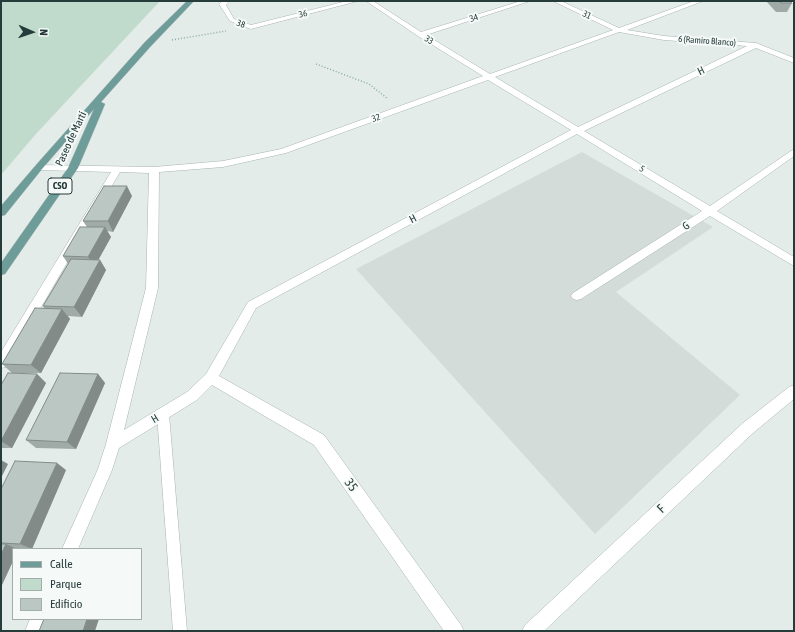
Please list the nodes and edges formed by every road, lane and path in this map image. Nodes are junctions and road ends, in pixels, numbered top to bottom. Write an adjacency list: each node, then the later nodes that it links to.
1 (190, 1): 13 (main road, Paseo de Martí / CSO)
2 (228, 1): 10 (street, 38)
3 (355, 1): 10 (street, 36)
4 (369, 1): 12 (street, 33)
5 (527, 1): 12 (street, 34)
6 (556, 1): 11 (street, 31)
7 (700, 1): 11 (street, 32)
8 (791, 1): 9 (street)
9 (794, 2)
10 (251, 27): 13 (path)
11 (618, 30): 14 (street, 6 (Ramiro Blanco)); 17 (street, 32)
12 (420, 35): 17 (street, 33)
13 (148, 44): 18 (main road, Paseo de Martí / CSO)
14 (756, 44): 15 (street, 6 (Ramiro Blanco)); 20 (street, H)
15 (794, 60)
16 (316, 64): 19 (path)
17 (490, 77): 19 (street, 32); 20 (street, 5)
18 (105, 94): 22 (main road, Paseo de Martí / CSO); 23 (main road, Paseo de Martí / CSO)
19 (401, 109): 25 (street, 32)
20 (578, 130): 26 (street, 5); 32 (street, H)
21 (794, 152): 26 (street, G)
22 (39, 167): 23 (street, 32); 27 (main road, Paseo de Martí / CSO)
23 (73, 168): 24 (street, 32); 29 (main road, Paseo de Martí / CSO)
24 (117, 169): 25 (street, 32); 31 (street)
25 (154, 170): 35 (street)
26 (710, 211): 28 (street, 5); 30 (street, G)
27 (1, 213)
28 (794, 262)
29 (1, 271)
30 (577, 296)
31 (1, 362)
32 (211, 378): 34 (street, H); 40 (street, 35)
33 (794, 392): 41 (street, F)
34 (163, 414): 35 (street, H); 39 (lane)
35 (113, 444): 36 (street)
36 (70, 548)
37 (40, 620): 38 (street)
38 (34, 631)
39 (180, 631)
40 (455, 631)
41 (531, 631)

